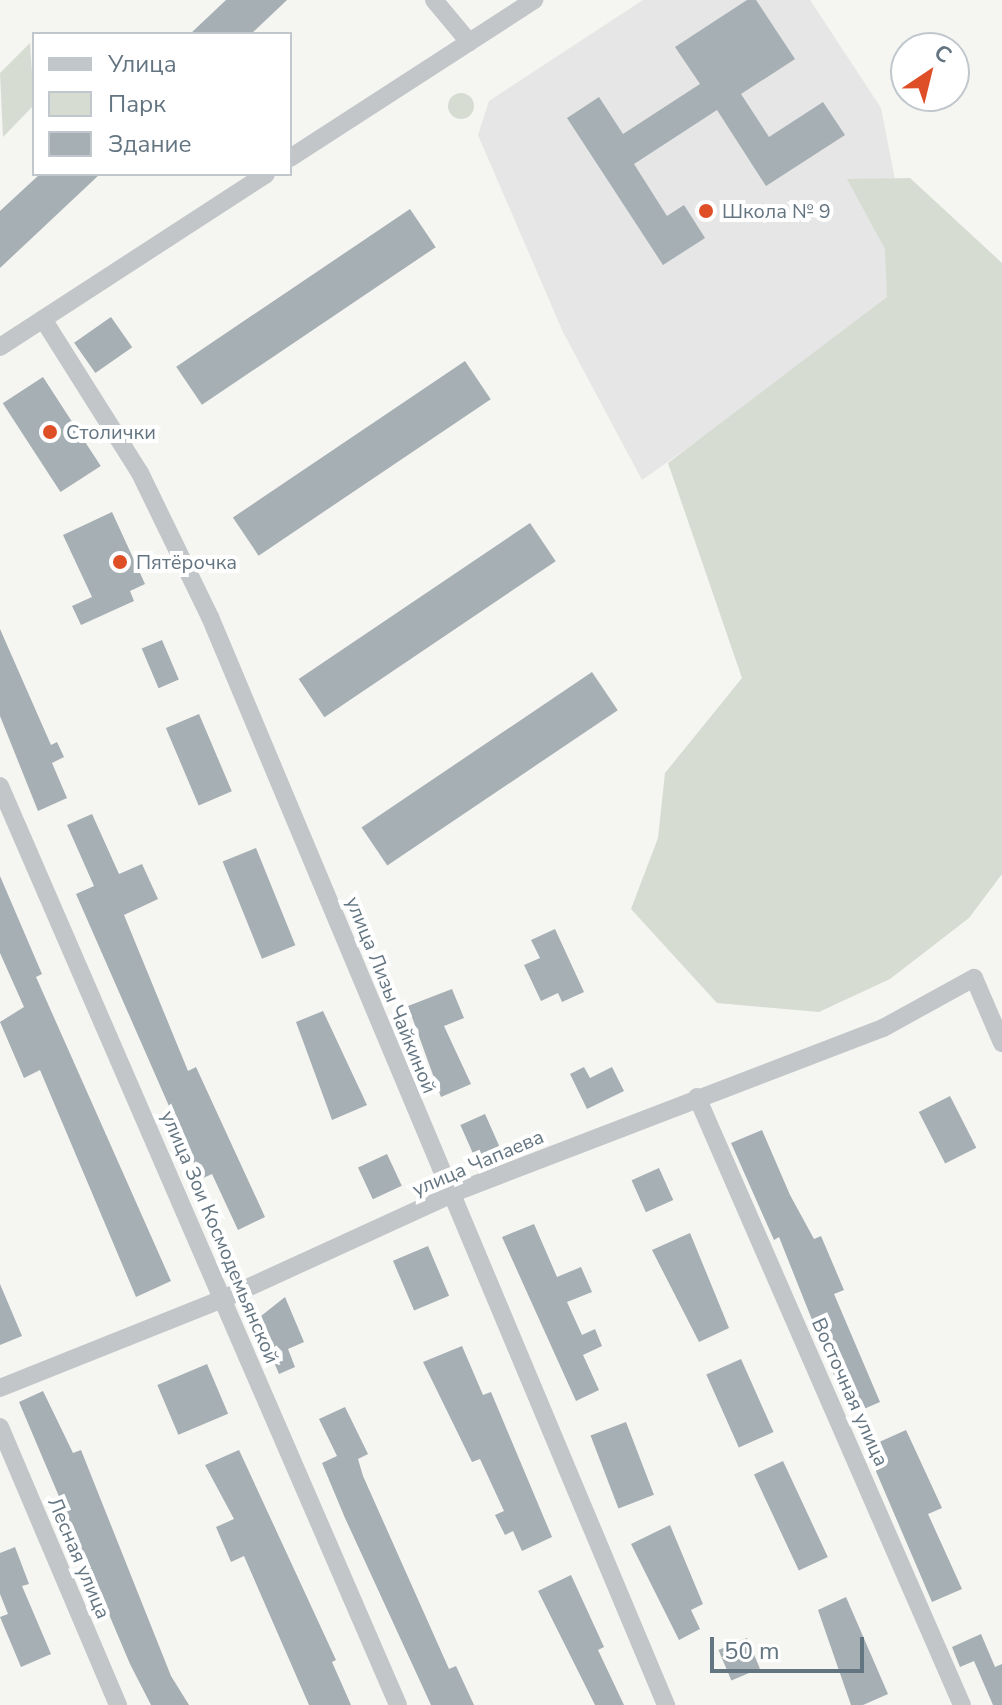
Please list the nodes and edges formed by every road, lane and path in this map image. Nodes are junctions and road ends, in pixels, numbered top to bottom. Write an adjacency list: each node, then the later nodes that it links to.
1 (434, 0): 3 (street)
2 (534, 0): 3 (street)
3 (469, 42): 4 (street)
4 (292, 157)
5 (263, 176): 6 (street)
6 (43, 319): 7 (street); 11 (street, улица Лизы Чайкиной)
7 (0, 347)
8 (0, 786): 12 (street, улица Зои Космодемьянской)
9 (1002, 1043): 10 (street, улица Чапаева)
10 (697, 1097): 11 (street, улица Чапаева); 18 (street, Восточная улица)
11 (450, 1195): 12 (street, улица Чапаева); 17 (street, улица Лизы Чайкиной)
12 (223, 1299): 13 (street, улица Чапаева); 16 (street, улица Зои Космодемьянской)
13 (0, 1388)
14 (0, 1427): 15 (street, Лесная улица)
15 (118, 1705)
16 (398, 1705)
17 (666, 1705)
18 (962, 1705)

